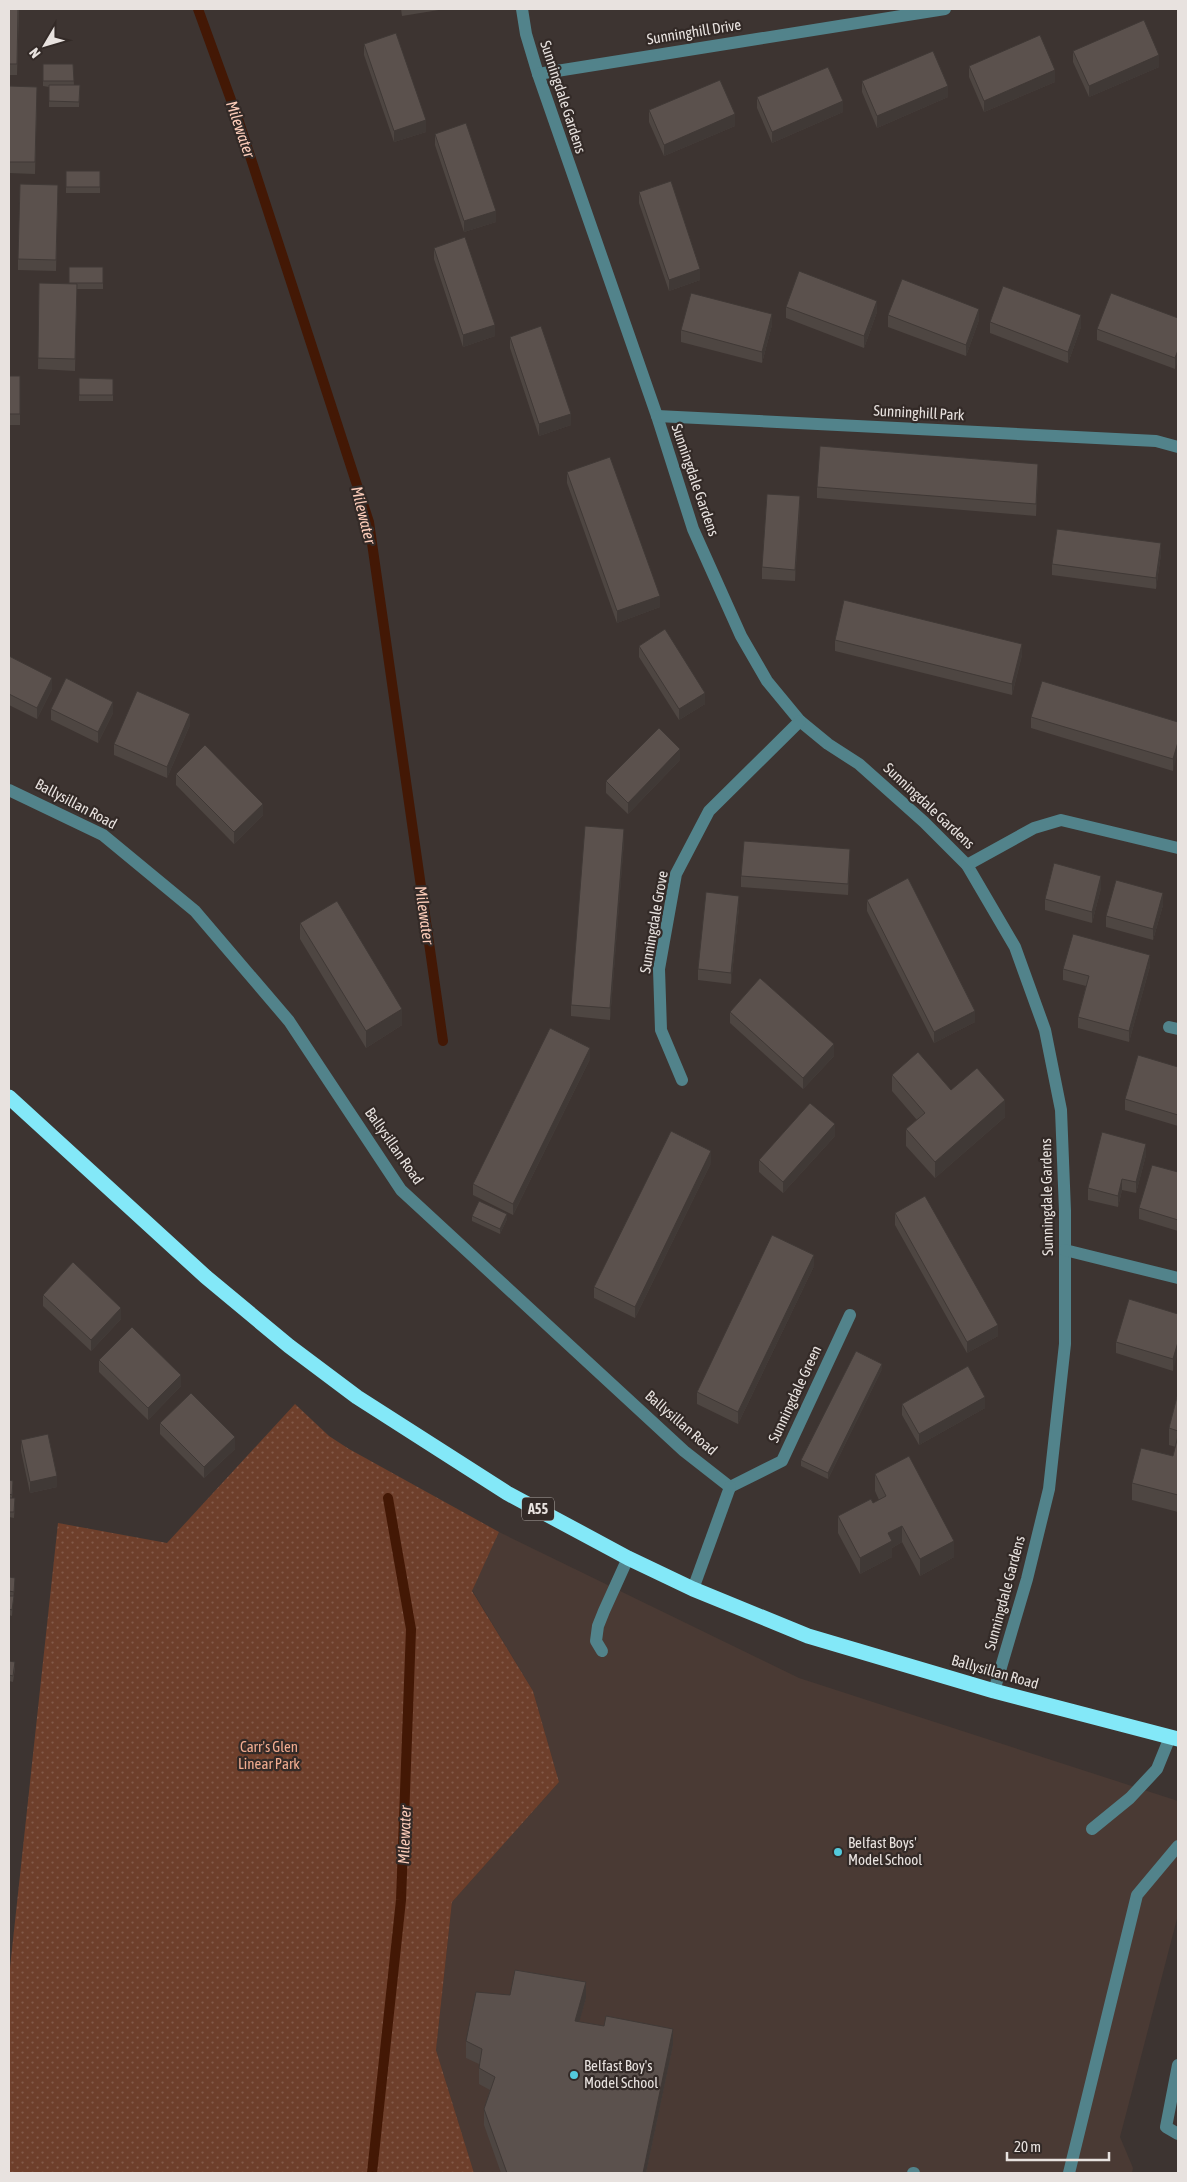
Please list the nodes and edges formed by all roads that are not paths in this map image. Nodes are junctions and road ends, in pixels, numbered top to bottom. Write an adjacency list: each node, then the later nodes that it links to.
1 (522, 9): 3 (street, Sunningdale Gardens)
2 (945, 9): 3 (street, Sunninghill Drive)
3 (538, 74): 4 (street, Sunningdale Gardens)
4 (657, 416): 5 (street, Sunninghill Park); 6 (street, Sunningdale Gardens)
5 (1178, 447)
6 (800, 721): 9 (street, Sunningdale Gardens); 10 (street, Sunningdale Grove)
7 (9, 790): 15 (street, Ballysillan Road)
8 (1178, 848): 9 (street)
9 (967, 865): 12 (street, Sunningdale Gardens)
10 (682, 1080)
11 (9, 1097): 16 (highway, Ballysillan Road / A55)
12 (1064, 1250): 13 (street); 19 (street, Sunningdale Gardens)
13 (1178, 1278)
14 (850, 1314): 15 (street, Sunningdale Green)
15 (730, 1488): 17 (street)
16 (628, 1558): 17 (highway, Ballysillan Road / A55); 18 (street)
17 (693, 1589): 19 (highway, Ballysillan Road / A55)
18 (602, 1651)
19 (994, 1691): 20 (highway, Ballysillan Road / A55)
20 (1174, 1738): 21 (street)
21 (1092, 1829)
22 (1178, 1846): 25 (street)
23 (1178, 2065): 24 (street)
24 (1178, 2134)
25 (1069, 2173)

